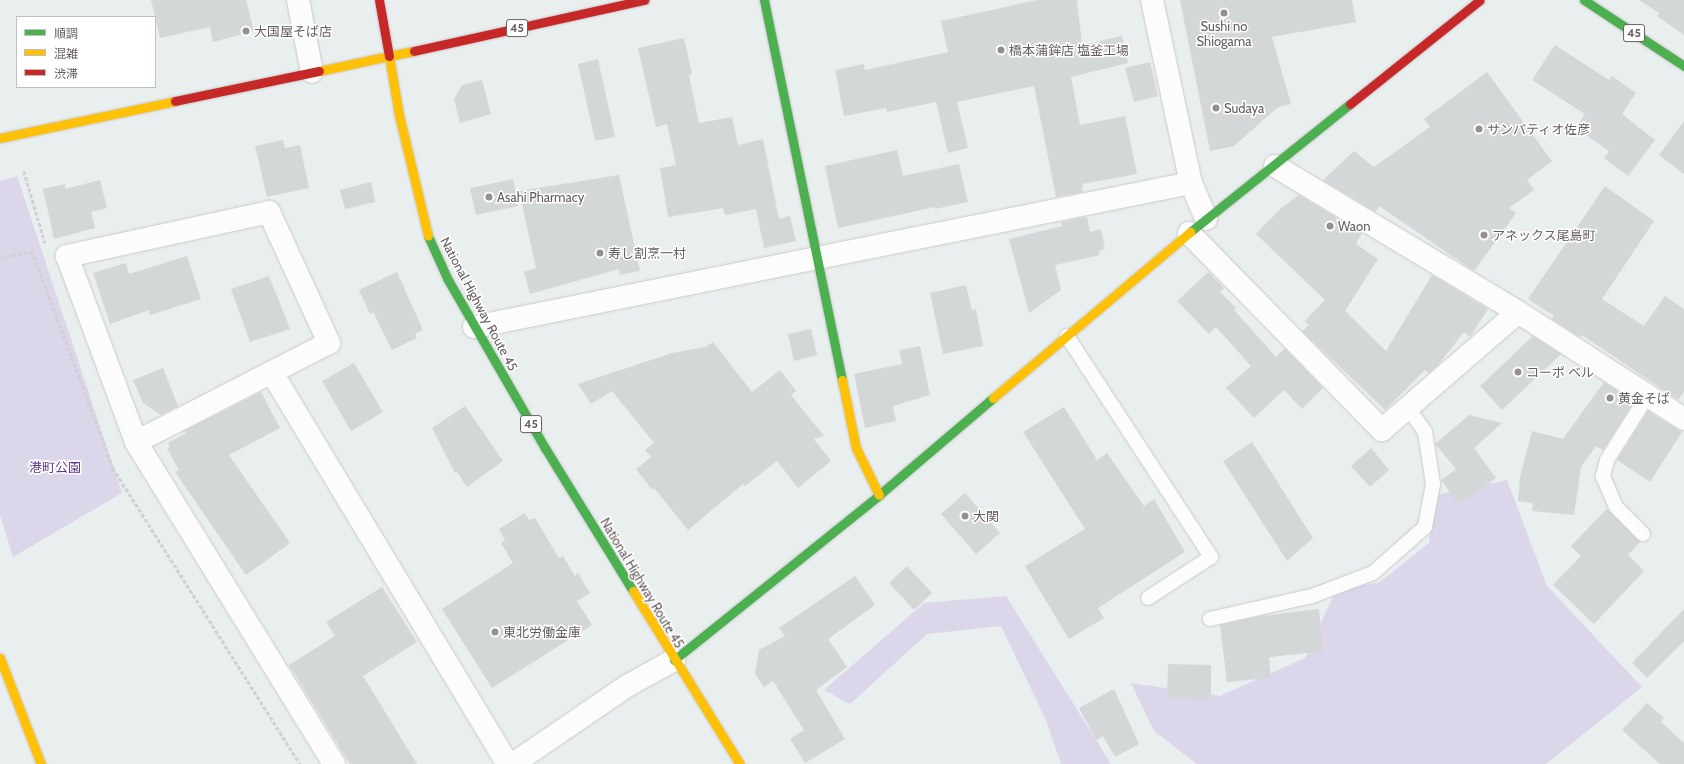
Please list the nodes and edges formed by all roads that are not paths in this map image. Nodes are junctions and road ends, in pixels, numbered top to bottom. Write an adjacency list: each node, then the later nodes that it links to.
1 (298, 0): 11 (street)
2 (379, 0): 9 (main road, National Highway Route 45)
3 (644, 0): 8 (main road, 45)
4 (764, 0): 17 (main road)
5 (1152, 0): 14 (street)
6 (1480, 0): 13 (main road)
7 (1584, 0): 10 (main road, 45)
8 (593, 5): 9 (main road, 45)
9 (389, 56): 11 (main road); 19 (main road, National Highway Route 45 / 45)
10 (1684, 66)
11 (312, 72): 12 (main road)
12 (0, 138)
13 (1275, 166): 15 (main road); 18 (street)
14 (1191, 183): 15 (street); 17 (street)
15 (1206, 219): 16 (main road)
16 (1189, 233): 20 (main road); 23 (street)
17 (817, 259): 19 (street); 26 (main road)
18 (1518, 312): 22 (street); 23 (street)
19 (474, 327): 31 (main road, National Highway Route 45 / 45)
20 (1067, 336): 26 (main road); 28 (lane)
21 (272, 373): 25 (street); 25 (street); 34 (street)
22 (1648, 395): 24 (street); 27 (lane)
23 (1408, 408): 29 (lane)
24 (1684, 419)
25 (136, 442): 33 (street)
26 (880, 495): 31 (main road)
27 (1643, 534)
28 (1148, 598)
29 (1210, 619)
30 (0, 658): 32 (main road)
31 (674, 660): 35 (street); 36 (main road, National Highway Route 45 / 45)
32 (41, 764)
33 (334, 764)
34 (508, 764)
35 (513, 764)
36 (740, 764)

